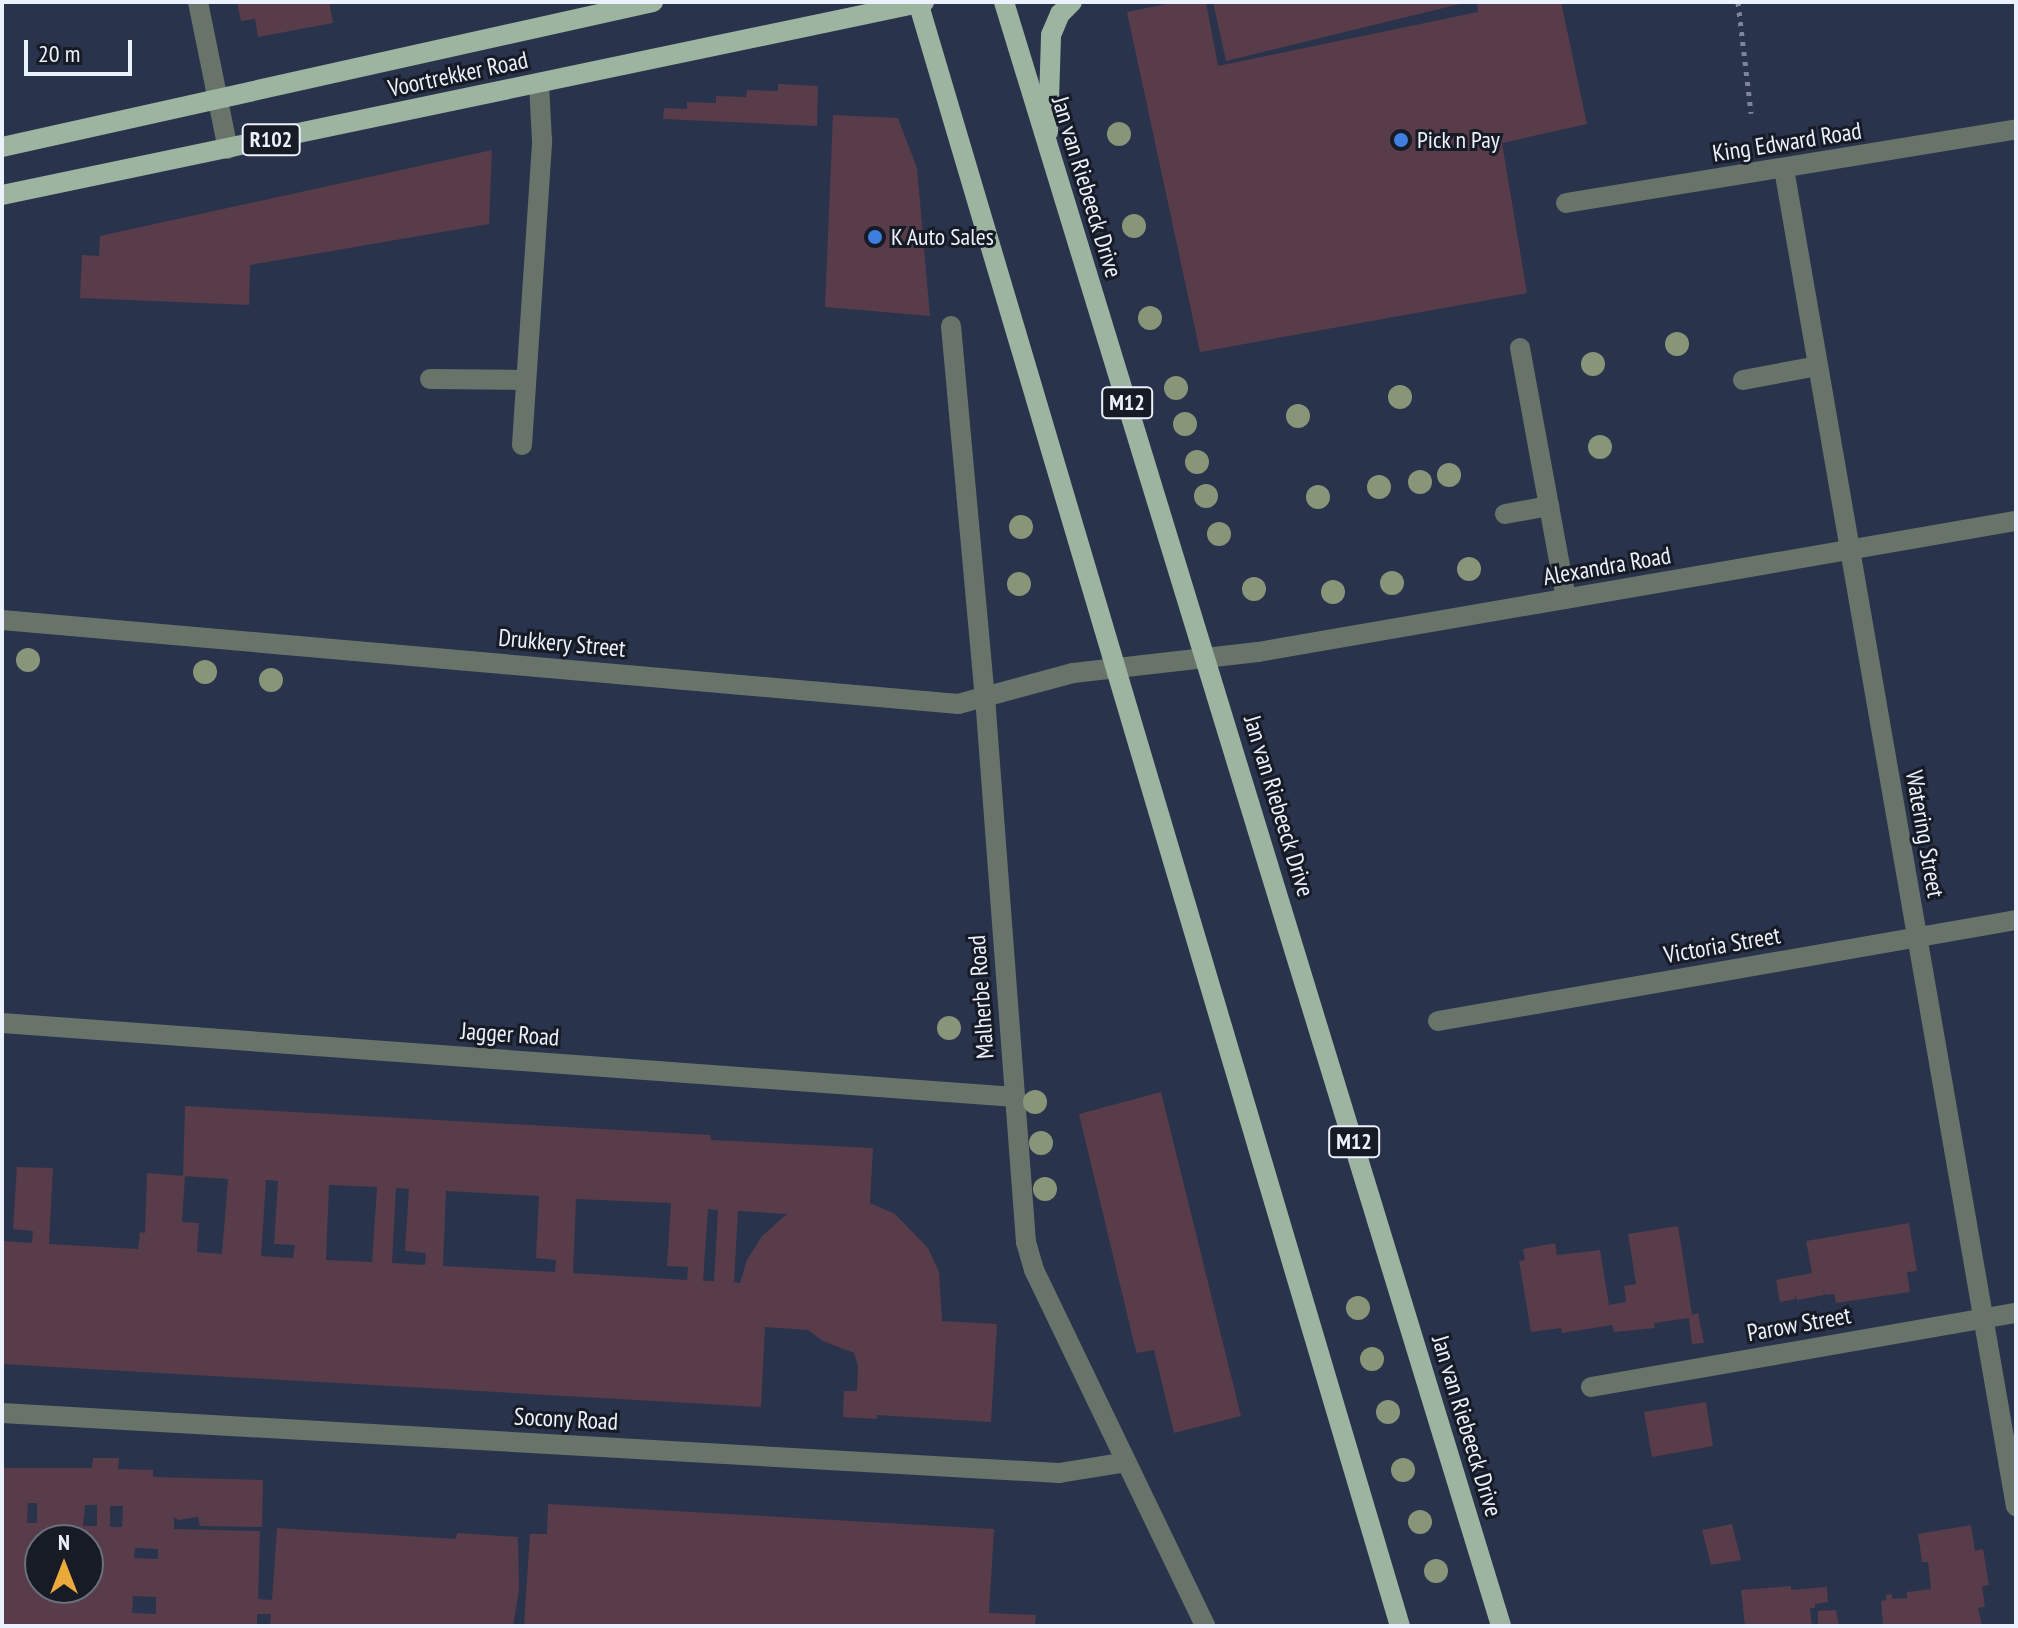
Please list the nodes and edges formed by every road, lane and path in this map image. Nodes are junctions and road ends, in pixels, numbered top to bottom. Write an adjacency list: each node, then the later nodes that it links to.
1 (198, 2): 9 (street)
2 (653, 2): 7 (main road, Voortrekker Road / R102)
3 (920, 2): 8 (main road, Voortrekker Road / R102); 32 (main road)
4 (1004, 2): 13 (main road, Jan van Riebeeck Drive / M12)
5 (1072, 2): 13 (main road)
6 (1738, 2): 10 (path)
7 (612, 6): 9 (main road, Voortrekker Road / R102)
8 (539, 84): 14 (main road, Voortrekker Road / R102); 22 (street)
9 (218, 99): 12 (main road, Voortrekker Road / R102); 14 (street)
10 (1751, 113)
11 (2016, 129): 15 (street, King Edward Road)
12 (2, 147)
13 (1047, 148): 31 (main road, Jan van Riebeeck Drive / M12)
14 (228, 149): 16 (main road, Voortrekker Road / R102)
15 (1784, 169): 17 (street, King Edward Road); 20 (street, Watering Street)
16 (2, 195)
17 (1566, 203)
18 (951, 326): 33 (street, Malherbe Road)
19 (1520, 348): 25 (street)
20 (1818, 366): 23 (street); 28 (street, Watering Street)
21 (430, 379): 22 (street)
22 (526, 380): 24 (street)
23 (1743, 380)
24 (522, 445)
25 (1549, 506): 26 (street); 29 (street)
26 (1505, 514)
27 (2016, 521): 28 (street, Alexandra Road)
28 (1850, 550): 29 (street, Alexandra Road); 35 (street, Watering Street)
29 (1566, 599): 31 (street, Alexandra Road)
30 (2, 620): 33 (street, Drukkery Street)
31 (1207, 658): 32 (street, Alexandra Road); 47 (main road, Jan van Riebeeck Drive / M12)
32 (1113, 669): 33 (street, Drukkery Street); 46 (main road)
33 (985, 697): 38 (street, Malherbe Road)
34 (2016, 920): 35 (street, Victoria Street)
35 (1917, 938): 36 (street, Victoria Street); 40 (street, Watering Street)
36 (1438, 1021)
37 (2, 1023): 38 (street, Jagger Road)
38 (1015, 1097): 43 (street, Malherbe Road)
39 (2016, 1313): 40 (street, Parow Street)
40 (1983, 1319): 41 (street, Parow Street); 44 (street, Watering Street)
41 (1591, 1387)
42 (2, 1413): 43 (street, Socony Road)
43 (1126, 1462): 45 (street, Malherbe Road)
44 (2016, 1506)
45 (1205, 1626)
46 (1400, 1626)
47 (1501, 1626)

